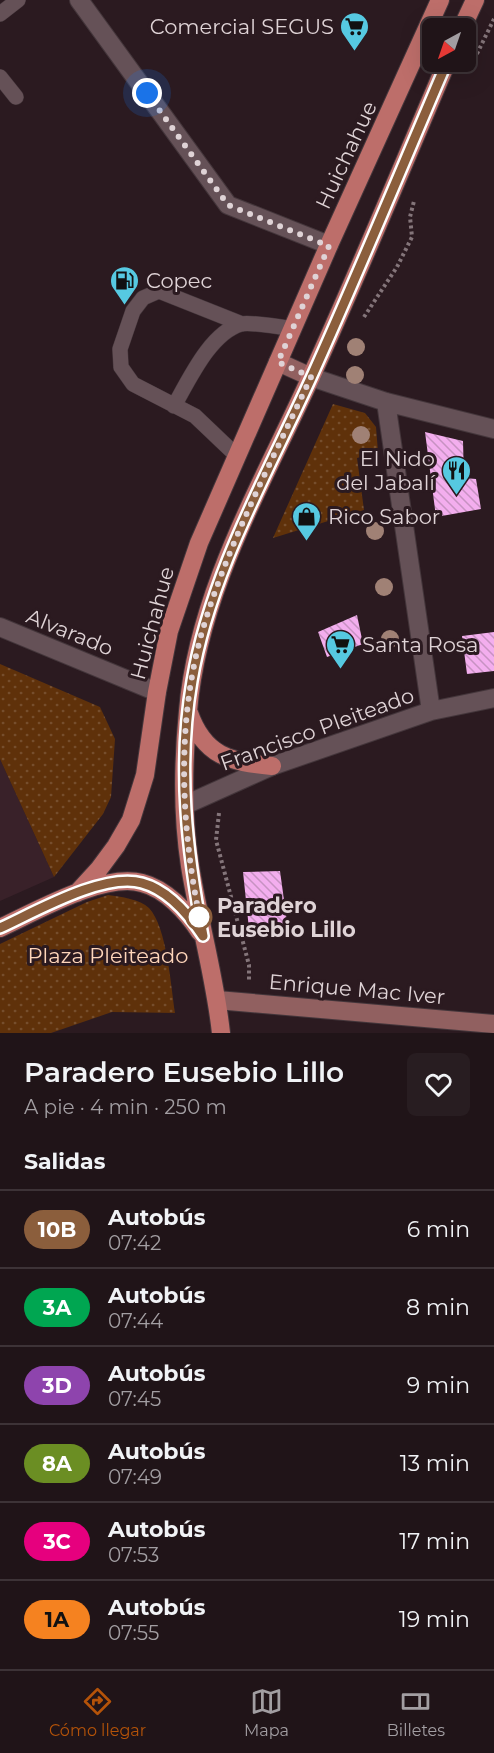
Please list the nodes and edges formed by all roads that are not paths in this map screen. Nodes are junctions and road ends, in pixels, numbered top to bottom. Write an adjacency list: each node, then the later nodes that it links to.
1 (18, 0): 5 (lane)
2 (79, 0): 10 (street)
3 (440, 0): 10 (main road, Huichahue)
4 (475, 0): 6 (main road)
5 (0, 14)
6 (467, 18)
7 (443, 72): 14 (main road)
8 (0, 76): 9 (lane)
9 (16, 97)
10 (329, 246): 12 (main road, Huichahue)
11 (243, 324): 12 (lane); 16 (lane); 16 (lane)
12 (293, 329): 13 (main road, Huichahue)
13 (278, 362): 14 (main road); 18 (main road, Huichahue)
14 (311, 377): 15 (street); 22 (main road)
15 (386, 402): 17 (street); 23 (street)
16 (174, 406): 18 (lane)
17 (494, 429)
18 (237, 456): 20 (main road, Huichahue)
19 (0, 627): 20 (street, Alvarado)
20 (157, 692): 26 (main road, Huichahue)
21 (494, 698): 23 (street, Francisco Pleiteado)
22 (188, 710): 24 (main road); 25 (main road)
23 (431, 711): 24 (street, Francisco Pleiteado)
24 (272, 766): 25 (street, Francisco Pleiteado)
25 (185, 805): 28 (main road)
26 (77, 893): 27 (main road); 28 (main road)
27 (0, 928)
28 (203, 936): 29 (main road)
29 (217, 1000): 30 (main road, Enrique Mac Iver); 31 (main road)
30 (494, 1024)
31 (221, 1033)

